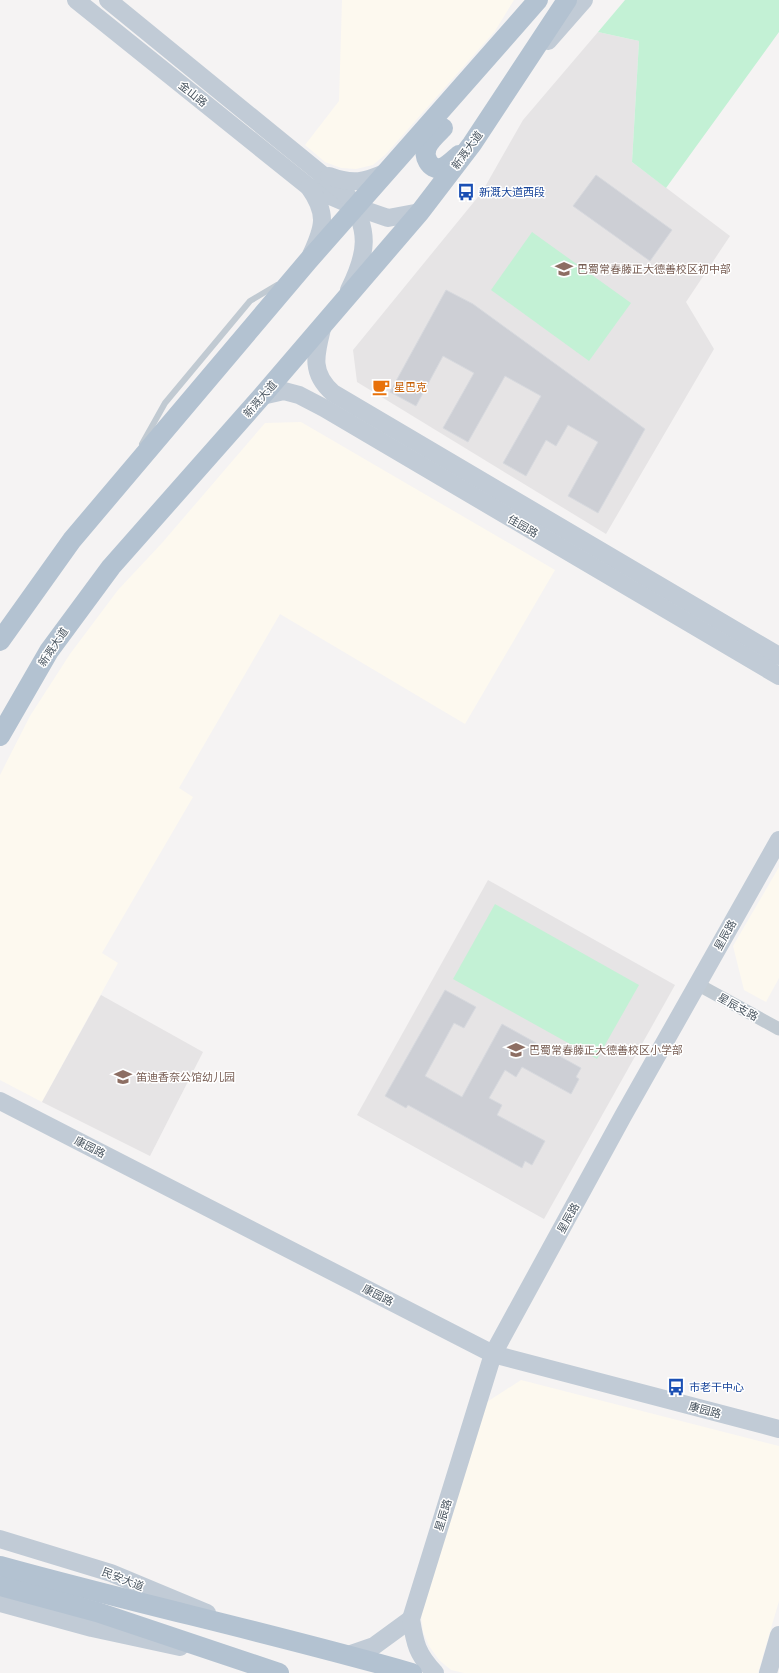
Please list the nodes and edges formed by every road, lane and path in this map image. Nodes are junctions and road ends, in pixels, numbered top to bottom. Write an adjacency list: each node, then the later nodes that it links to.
1 (76, 0): 13 (street, 金山路)
2 (108, 0): 11 (street, 金山路)
3 (528, 0): 7 (street)
4 (538, 0): 7 (main road)
5 (567, 0): 8 (main road, 新溉大道)
6 (584, 0): 8 (street, 新溉大道)
7 (501, 44): 9 (main road)
8 (526, 65): 10 (main road, 新溉大道)
9 (481, 66): 10 (main road); 12 (main road)
10 (472, 144): 15 (main road, 新溉大道)
11 (321, 172): 12 (street); 14 (street)
12 (387, 172): 14 (main road)
13 (310, 187): 14 (street); 16 (street)
14 (356, 207): 15 (street); 16 (main road); 17 (street)
15 (420, 212): 17 (main road, 新溉大道)
16 (303, 267): 20 (main road)
17 (342, 303): 18 (main road, 新溉大道)
18 (323, 325): 19 (main road, 新溉大道); 21 (street, 佳园路)
19 (262, 396): 22 (street, 佳园路); 23 (main road, 新溉大道)
20 (0, 641)
21 (779, 656)
22 (779, 676)
23 (0, 736)
24 (779, 840): 25 (street, 星辰路)
25 (697, 984): 26 (street, 星辰支路); 28 (street, 星辰路)
26 (779, 1029)
27 (0, 1101): 28 (street, 康园路)
28 (493, 1354): 29 (street, 康园路); 35 (street, 星辰路)
29 (779, 1429)
30 (0, 1539): 36 (street, 民安大道)
31 (0, 1566): 34 (main road)
32 (0, 1586): 34 (main road)
33 (0, 1603): 39 (street)
34 (100, 1603): 36 (main road, 民安大道); 39 (main road)
35 (410, 1619): 38 (street); 42 (street)
36 (243, 1628): 38 (main road, 民安大道)
37 (779, 1635): 43 (street)
38 (348, 1655): 41 (main road, 民安大道)
39 (233, 1659): 40 (main road)
40 (279, 1673)
41 (412, 1673)
42 (435, 1673)
43 (768, 1673)

